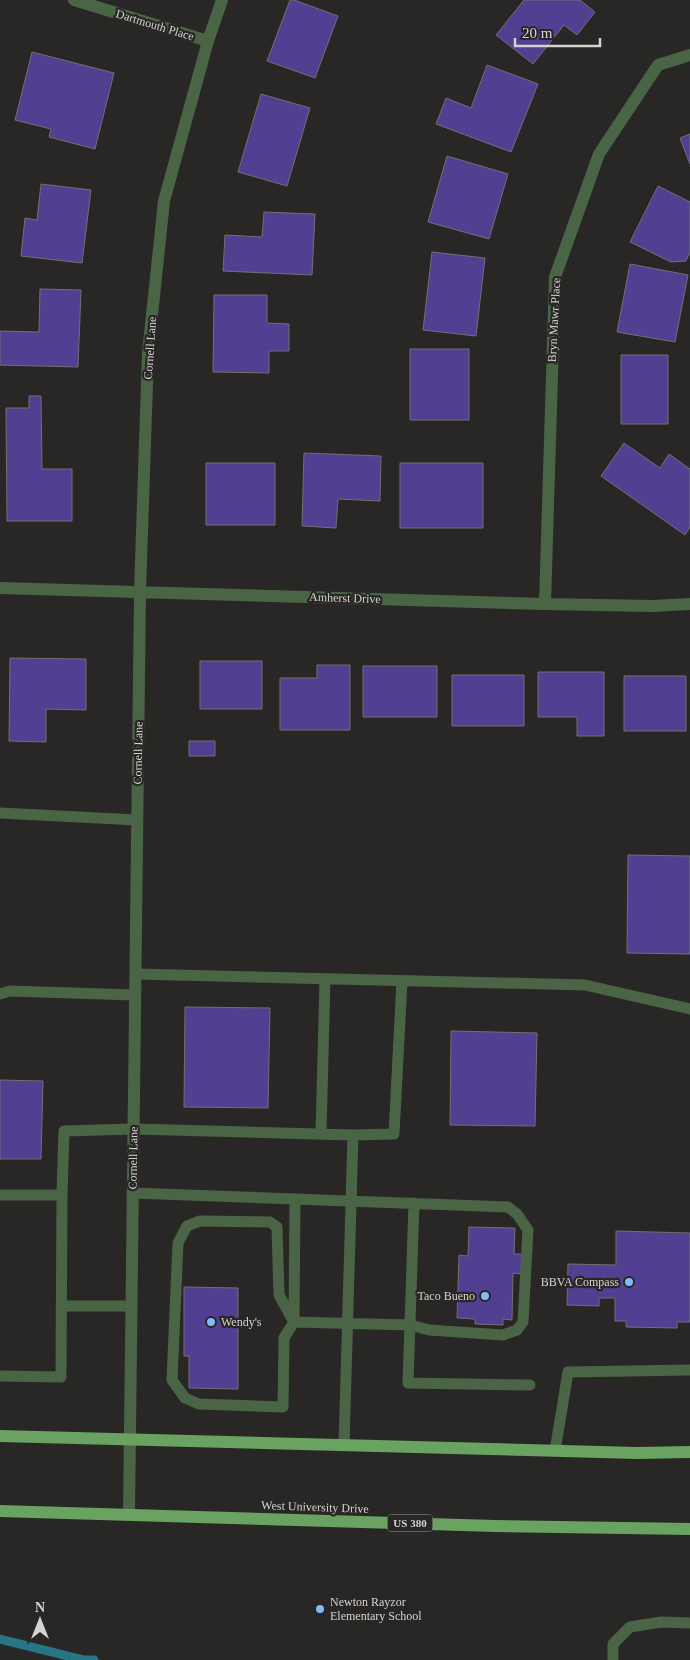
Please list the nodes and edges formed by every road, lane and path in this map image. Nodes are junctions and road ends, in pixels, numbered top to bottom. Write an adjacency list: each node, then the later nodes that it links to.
1 (74, 0): 3 (street, Dartmouth Place)
2 (222, 0): 3 (street, Cornell Lane)
3 (208, 42): 6 (street, Cornell Lane)
4 (690, 56): 7 (street, Bryn Mawr Place)
5 (0, 588): 6 (street, Amherst Drive)
6 (140, 592): 7 (street, Amherst Drive); 10 (street, Cornell Lane)
7 (545, 604): 8 (street, Amherst Drive)
8 (690, 604)
9 (0, 813): 10 (lane)
10 (137, 820): 11 (street, Cornell Lane)
11 (136, 974): 12 (lane); 15 (street, Cornell Lane)
12 (324, 979): 13 (lane); 18 (lane)
13 (402, 981): 16 (lane); 19 (lane)
14 (0, 994): 15 (lane)
15 (135, 995): 17 (street, Cornell Lane)
16 (690, 1009)
17 (133, 1129): 18 (lane); 20 (street, Cornell Lane); 22 (lane)
18 (321, 1133): 19 (lane)
19 (353, 1135): 24 (lane)
20 (132, 1193): 23 (lane); 27 (street, Cornell Lane)
21 (0, 1195): 22 (lane)
22 (62, 1196): 26 (lane)
23 (295, 1199): 24 (lane); 28 (lane)
24 (351, 1201): 25 (lane); 29 (lane)
25 (414, 1203): 30 (lane); 30 (lane)
26 (61, 1306): 27 (lane); 32 (lane)
27 (131, 1306): 35 (street, Cornell Lane)
28 (294, 1322): 28 (lane); 29 (lane)
29 (348, 1323): 30 (lane); 36 (lane)
30 (410, 1325): 33 (lane)
31 (690, 1370): 37 (lane)
32 (0, 1376)
33 (530, 1384)
34 (0, 1436): 35 (main road)
35 (129, 1439): 36 (main road); 40 (street, Cornell Lane)
36 (344, 1445): 37 (main road)
37 (555, 1451): 38 (main road)
38 (690, 1452)
39 (0, 1511): 40 (main road, West University Drive / US 380)
40 (129, 1514): 41 (main road, West University Drive / US 380)
41 (690, 1529)
42 (690, 1623): 43 (lane)
43 (614, 1660)

